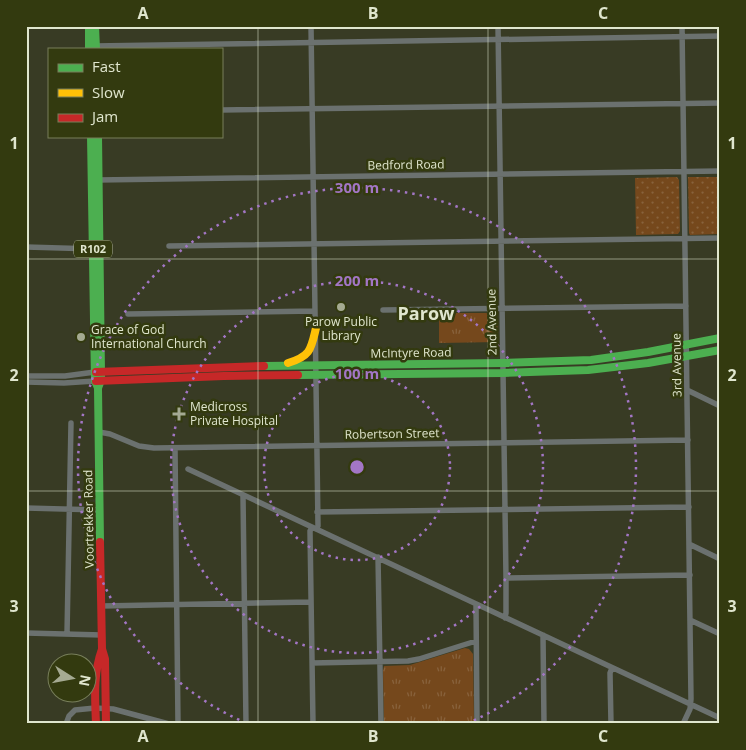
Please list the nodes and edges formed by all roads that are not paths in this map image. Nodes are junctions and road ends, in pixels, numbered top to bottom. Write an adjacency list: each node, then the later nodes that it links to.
1 (89, 26): 10 (main road)
2 (95, 26): 10 (main road)
3 (311, 26): 9 (street)
4 (498, 26): 8 (street, 2nd Avenue)
5 (682, 26): 7 (street, 3rd Avenue)
6 (720, 36): 7 (street)
7 (682, 37): 8 (street); 11 (street, 3rd Avenue)
8 (498, 39): 9 (street); 13 (street, 2nd Avenue)
9 (311, 42): 10 (street); 14 (street)
10 (92, 47)
11 (684, 104): 12 (street); 13 (street); 19 (street, 3rd Avenue)
12 (720, 104)
13 (499, 106): 14 (street); 20 (street, 2nd Avenue)
14 (312, 109): 15 (street); 21 (street)
15 (222, 110)
16 (91, 138): 22 (main road, Voortrekker Road / R102)
17 (98, 138): 22 (main road, Voortrekker Road / R102)
18 (720, 171): 19 (street, Bedford Road)
19 (684, 172): 20 (street, Bedford Road); 23 (street, 3rd Avenue)
20 (500, 174): 21 (street, Bedford Road); 25 (street, 2nd Avenue)
21 (313, 176): 22 (street, Bedford Road); 26 (street)
22 (96, 180): 29 (main road, Voortrekker Road / R102)
23 (685, 238): 24 (street); 25 (street); 30 (street, 3rd Avenue)
24 (720, 238)
25 (501, 241): 26 (street); 31 (street, 2nd Avenue)
26 (314, 244): 27 (street); 33 (street)
27 (169, 246)
28 (26, 247): 29 (street)
29 (96, 249): 46 (main road, Voortrekker Road / R102)
30 (686, 306): 31 (street); 37 (street, 3rd Avenue)
31 (502, 308): 32 (street); 40 (street, 2nd Avenue)
32 (383, 310)
33 (315, 311): 34 (street); 35 (street)
34 (128, 314)
35 (316, 328): 41 (main road); 42 (street)
36 (720, 338): 37 (main road, McIntyre Road)
37 (686, 345): 39 (street, 3rd Avenue); 40 (main road, McIntyre Road)
38 (720, 350): 39 (main road, McIntyre Road)
39 (686, 356): 43 (main road, McIntyre Road); 48 (street, 3rd Avenue)
40 (503, 363): 42 (main road, McIntyre Road); 43 (street, 2nd Avenue)
41 (279, 366): 42 (main road, McIntyre Road); 46 (main road, McIntyre Road)
42 (316, 366): 45 (street)
43 (503, 373): 45 (main road, McIntyre Road); 53 (street, 2nd Avenue)
44 (26, 376): 46 (street)
45 (316, 376): 46 (main road, McIntyre Road); 54 (street)
46 (98, 379): 47 (street); 51 (main road, Voortrekker Road / R102)
47 (26, 382)
48 (687, 390): 49 (street); 52 (street, 3rd Avenue)
49 (720, 406)
50 (71, 422): 60 (street)
51 (100, 432): 55 (street, Robertson Street); 61 (main road, Voortrekker Road / R102)
52 (688, 440): 53 (street, Robertson Street); 58 (street, 3rd Avenue)
53 (504, 443): 54 (street, Robertson Street); 62 (street, 2nd Avenue)
54 (316, 446): 55 (street, Robertson Street); 63 (street)
55 (175, 448): 71 (street)
56 (188, 469): 57 (street)
57 (242, 496): 64 (street); 72 (street)
58 (689, 507): 62 (street); 65 (street, 3rd Avenue)
59 (26, 508): 60 (street)
60 (70, 509): 61 (street); 78 (street)
61 (100, 510): 74 (main road, Voortrekker Road / R102)
62 (504, 510): 63 (street); 69 (street, 2nd Avenue)
63 (317, 512): 64 (street)
64 (314, 528): 66 (street); 70 (street)
65 (689, 544): 67 (street); 68 (street, 3rd Avenue)
66 (378, 558): 73 (street); 84 (street)
67 (720, 559)
68 (690, 575): 69 (street); 76 (street, 3rd Avenue)
69 (506, 578): 75 (street, 2nd Avenue)
70 (312, 602): 72 (street); 85 (street)
71 (176, 604): 72 (street); 74 (street); 95 (street)
72 (244, 604): 96 (street)
73 (476, 604): 75 (street); 82 (street)
74 (101, 606): 80 (main road, Voortrekker Road / R102)
75 (505, 618): 81 (street)
76 (690, 620): 79 (street); 87 (street, 3rd Avenue)
77 (26, 633): 78 (street)
78 (67, 634): 80 (street)
79 (720, 634)
80 (102, 635): 83 (main road, Voortrekker Road / R102)
81 (543, 635): 86 (street); 100 (street)
82 (476, 641): 84 (street); 99 (street)
83 (102, 649): 88 (main road, Voortrekker Road / R102); 89 (main road, Voortrekker Road / R102)
84 (380, 662): 85 (street); 98 (street)
85 (312, 663): 97 (street)
86 (612, 668): 87 (street); 101 (street)
87 (690, 704): 90 (street); 102 (street, 3rd Avenue)
88 (95, 708): 89 (street); 91 (street); 92 (main road, Voortrekker Road / R102)
89 (105, 708): 93 (main road, Voortrekker Road / R102); 94 (street)
90 (720, 718)
91 (66, 724)
92 (96, 724)
93 (106, 724)
94 (169, 724)
95 (178, 724)
96 (246, 724)
97 (313, 724)
98 (381, 724)
99 (477, 724)
100 (544, 724)
101 (611, 724)
102 (683, 724)

